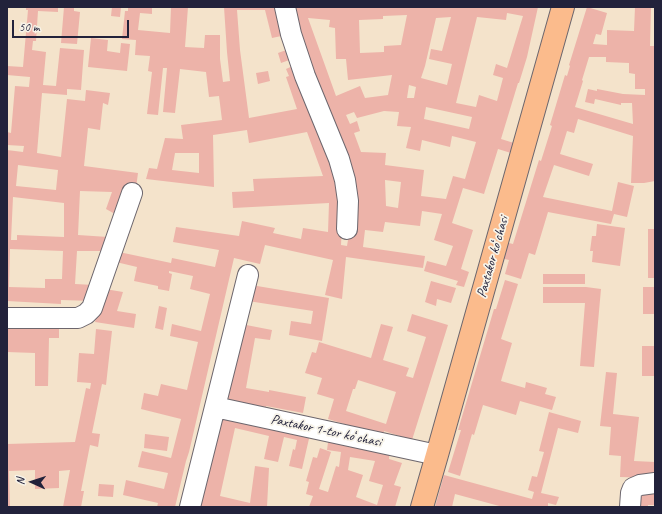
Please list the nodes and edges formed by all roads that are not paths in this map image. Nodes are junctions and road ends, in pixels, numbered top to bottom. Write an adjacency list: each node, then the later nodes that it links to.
1 (285, 7): 4 (street)
2 (564, 7): 8 (main road, Paxtakor koʻchasi)
3 (132, 193): 6 (street)
4 (346, 229)
5 (248, 275): 7 (street)
6 (7, 318)
7 (215, 407): 8 (street, Paxtakor 1-tor koʻchasi); 10 (street)
8 (437, 455): 11 (main road, Paxtakor koʻchasi)
9 (655, 483): 12 (street)
10 (190, 507)
11 (422, 507)
12 (630, 507)

